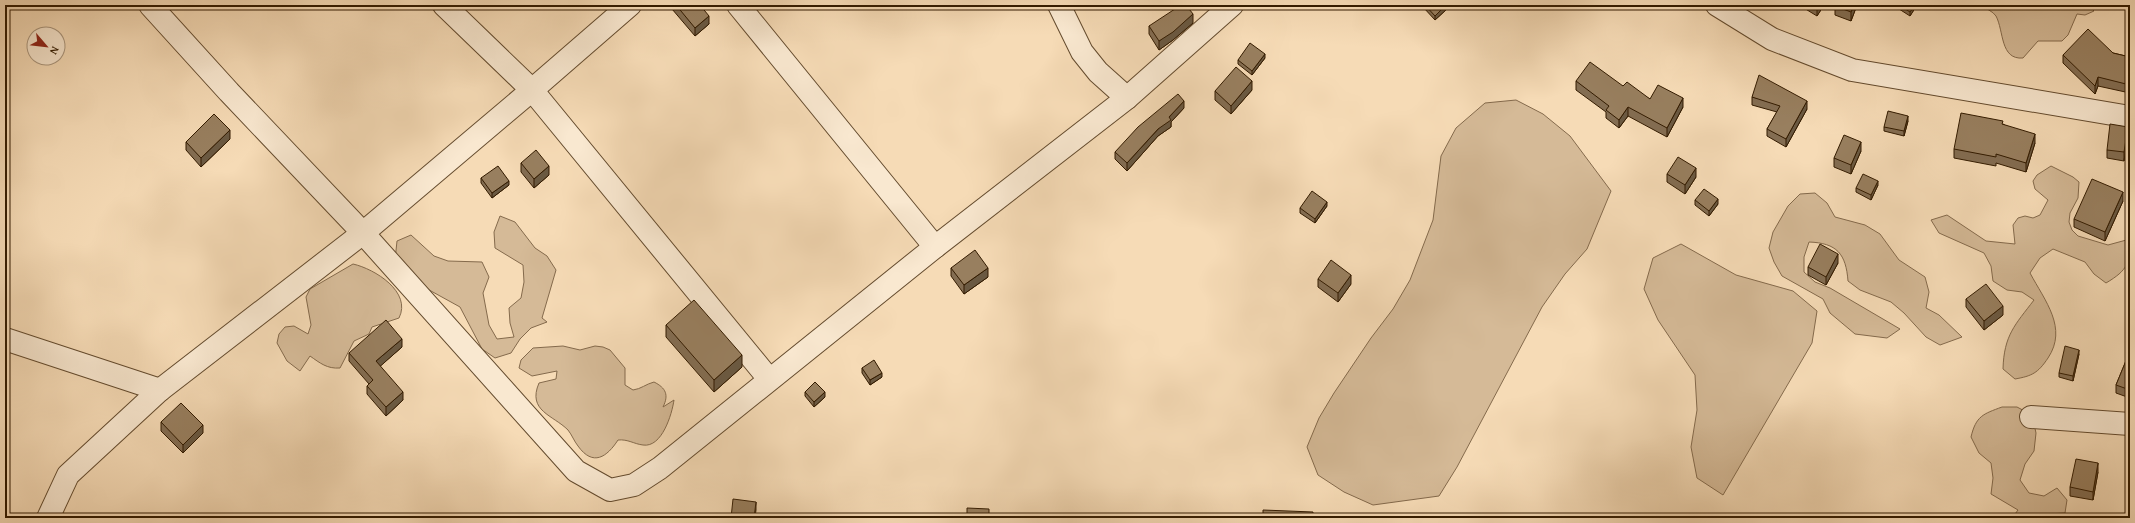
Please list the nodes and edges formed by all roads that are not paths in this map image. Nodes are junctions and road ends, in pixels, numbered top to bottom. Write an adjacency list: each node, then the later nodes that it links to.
1 (150, 5): 11 (street)
2 (444, 5): 8 (street)
3 (630, 5): 8 (street)
4 (738, 5): 12 (street)
5 (1059, 5): 9 (street)
6 (1232, 5): 9 (street)
7 (1717, 5): 10 (street)
8 (532, 90): 11 (street); 14 (street)
9 (1127, 98): 12 (street)
10 (2130, 117)
11 (363, 233): 14 (street); 15 (street)
12 (934, 247): 14 (street)
13 (5, 339): 15 (street)
14 (769, 379)
15 (160, 390): 18 (street)
16 (2031, 417): 17 (street)
17 (2130, 424)
18 (48, 518)

